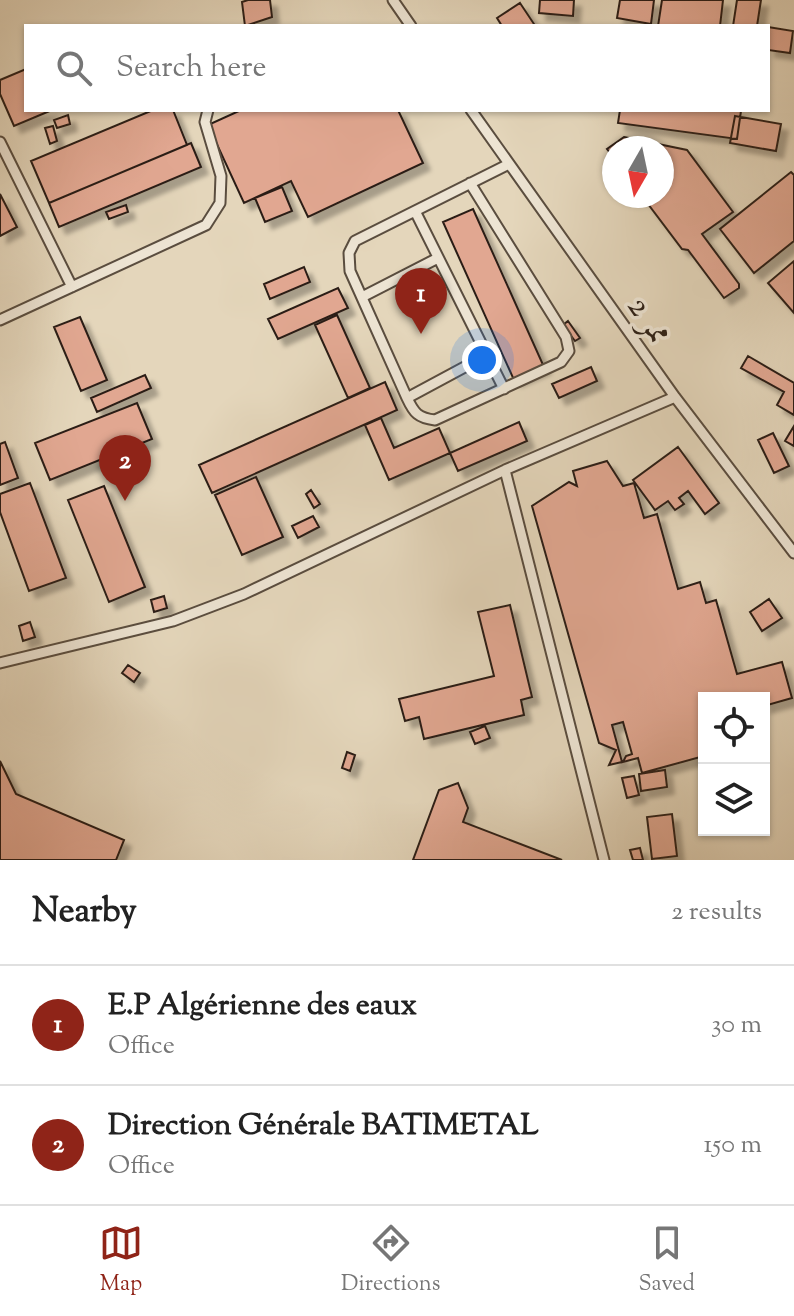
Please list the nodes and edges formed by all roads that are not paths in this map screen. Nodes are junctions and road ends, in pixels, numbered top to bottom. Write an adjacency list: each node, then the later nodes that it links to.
1 (393, 0): 2 (lane)
2 (410, 24)
3 (208, 112): 10 (lane)
4 (472, 112): 6 (lane, ممر 2)
5 (0, 142): 10 (lane)
6 (509, 164): 7 (lane); 15 (lane, ممر 2)
7 (470, 183): 8 (lane); 14 (lane)
8 (415, 211): 9 (lane); 11 (lane)
9 (438, 258): 11 (lane); 13 (lane)
10 (72, 287): 12 (lane)
11 (362, 297): 16 (lane)
12 (0, 320)
13 (487, 355): 14 (lane); 16 (lane)
14 (504, 389): 16 (lane)
15 (675, 397): 17 (lane); 18 (lane, ممر 2)
16 (407, 398)
17 (505, 470): 19 (lane); 20 (lane)
18 (794, 553)
19 (0, 663)
20 (604, 860)

